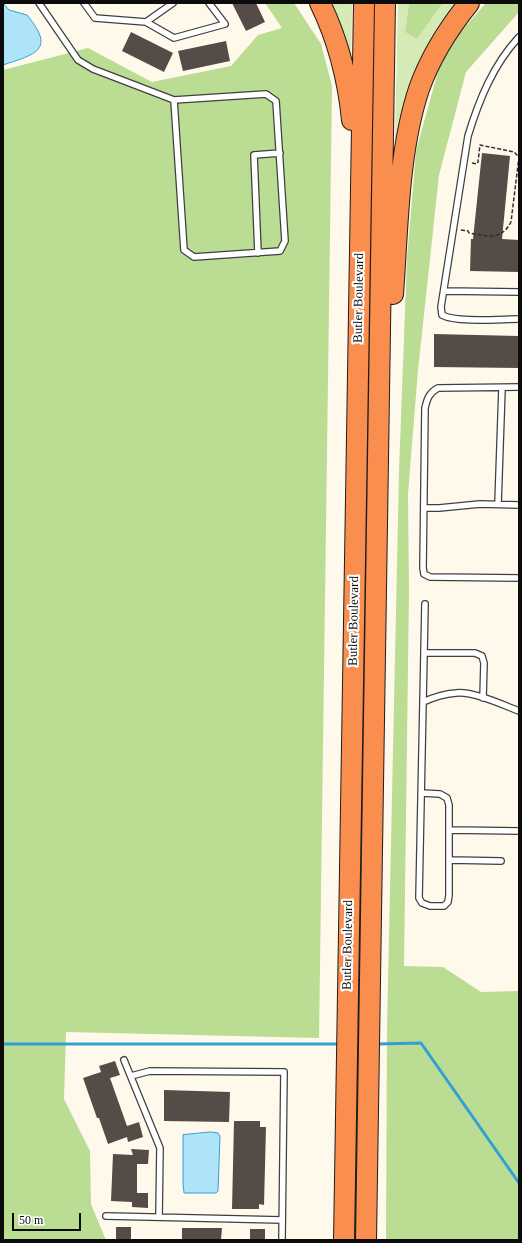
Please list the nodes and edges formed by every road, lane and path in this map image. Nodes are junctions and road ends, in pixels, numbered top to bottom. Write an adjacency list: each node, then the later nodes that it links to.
1 (39, 3): 11 (lane)
2 (84, 3): 9 (lane)
3 (173, 3): 9 (lane)
4 (210, 3): 9 (lane)
5 (320, 3): 16 (highway)
6 (364, 3): 16 (highway, Butler Boulevard)
7 (385, 3): 21 (highway, Butler Boulevard)
8 (469, 3): 21 (highway)
9 (146, 22)
10 (519, 37): 14 (lane)
11 (174, 100): 12 (lane); 17 (lane)
12 (280, 153): 17 (lane); 17 (lane)
13 (519, 157): 14 (path); 15 (path)
14 (464, 162): 15 (lane)
15 (453, 229): 18 (lane)
16 (360, 234): 44 (highway, Butler Boulevard)
17 (258, 253)
18 (444, 291): 19 (lane); 20 (lane)
19 (519, 292)
20 (519, 319)
21 (379, 356): 45 (highway, Butler Boulevard)
22 (502, 388): 23 (lane); 24 (lane); 26 (lane)
23 (519, 388)
24 (498, 504): 25 (lane); 26 (lane)
25 (519, 505)
26 (424, 508): 27 (lane)
27 (519, 578)
28 (425, 604): 29 (lane)
29 (424, 653): 30 (lane); 31 (lane)
30 (483, 698): 31 (lane); 32 (lane)
31 (422, 702): 33 (lane)
32 (519, 711)
33 (421, 793): 34 (lane); 36 (lane)
34 (449, 830): 35 (lane); 36 (lane)
35 (519, 831)
36 (449, 860): 37 (lane)
37 (501, 861)
38 (124, 1060): 39 (lane)
39 (131, 1076): 41 (lane); 42 (lane)
40 (106, 1216): 41 (lane)
41 (159, 1217): 42 (lane)
42 (282, 1220): 43 (lane)
43 (282, 1240)
44 (344, 1240)
45 (366, 1240)

